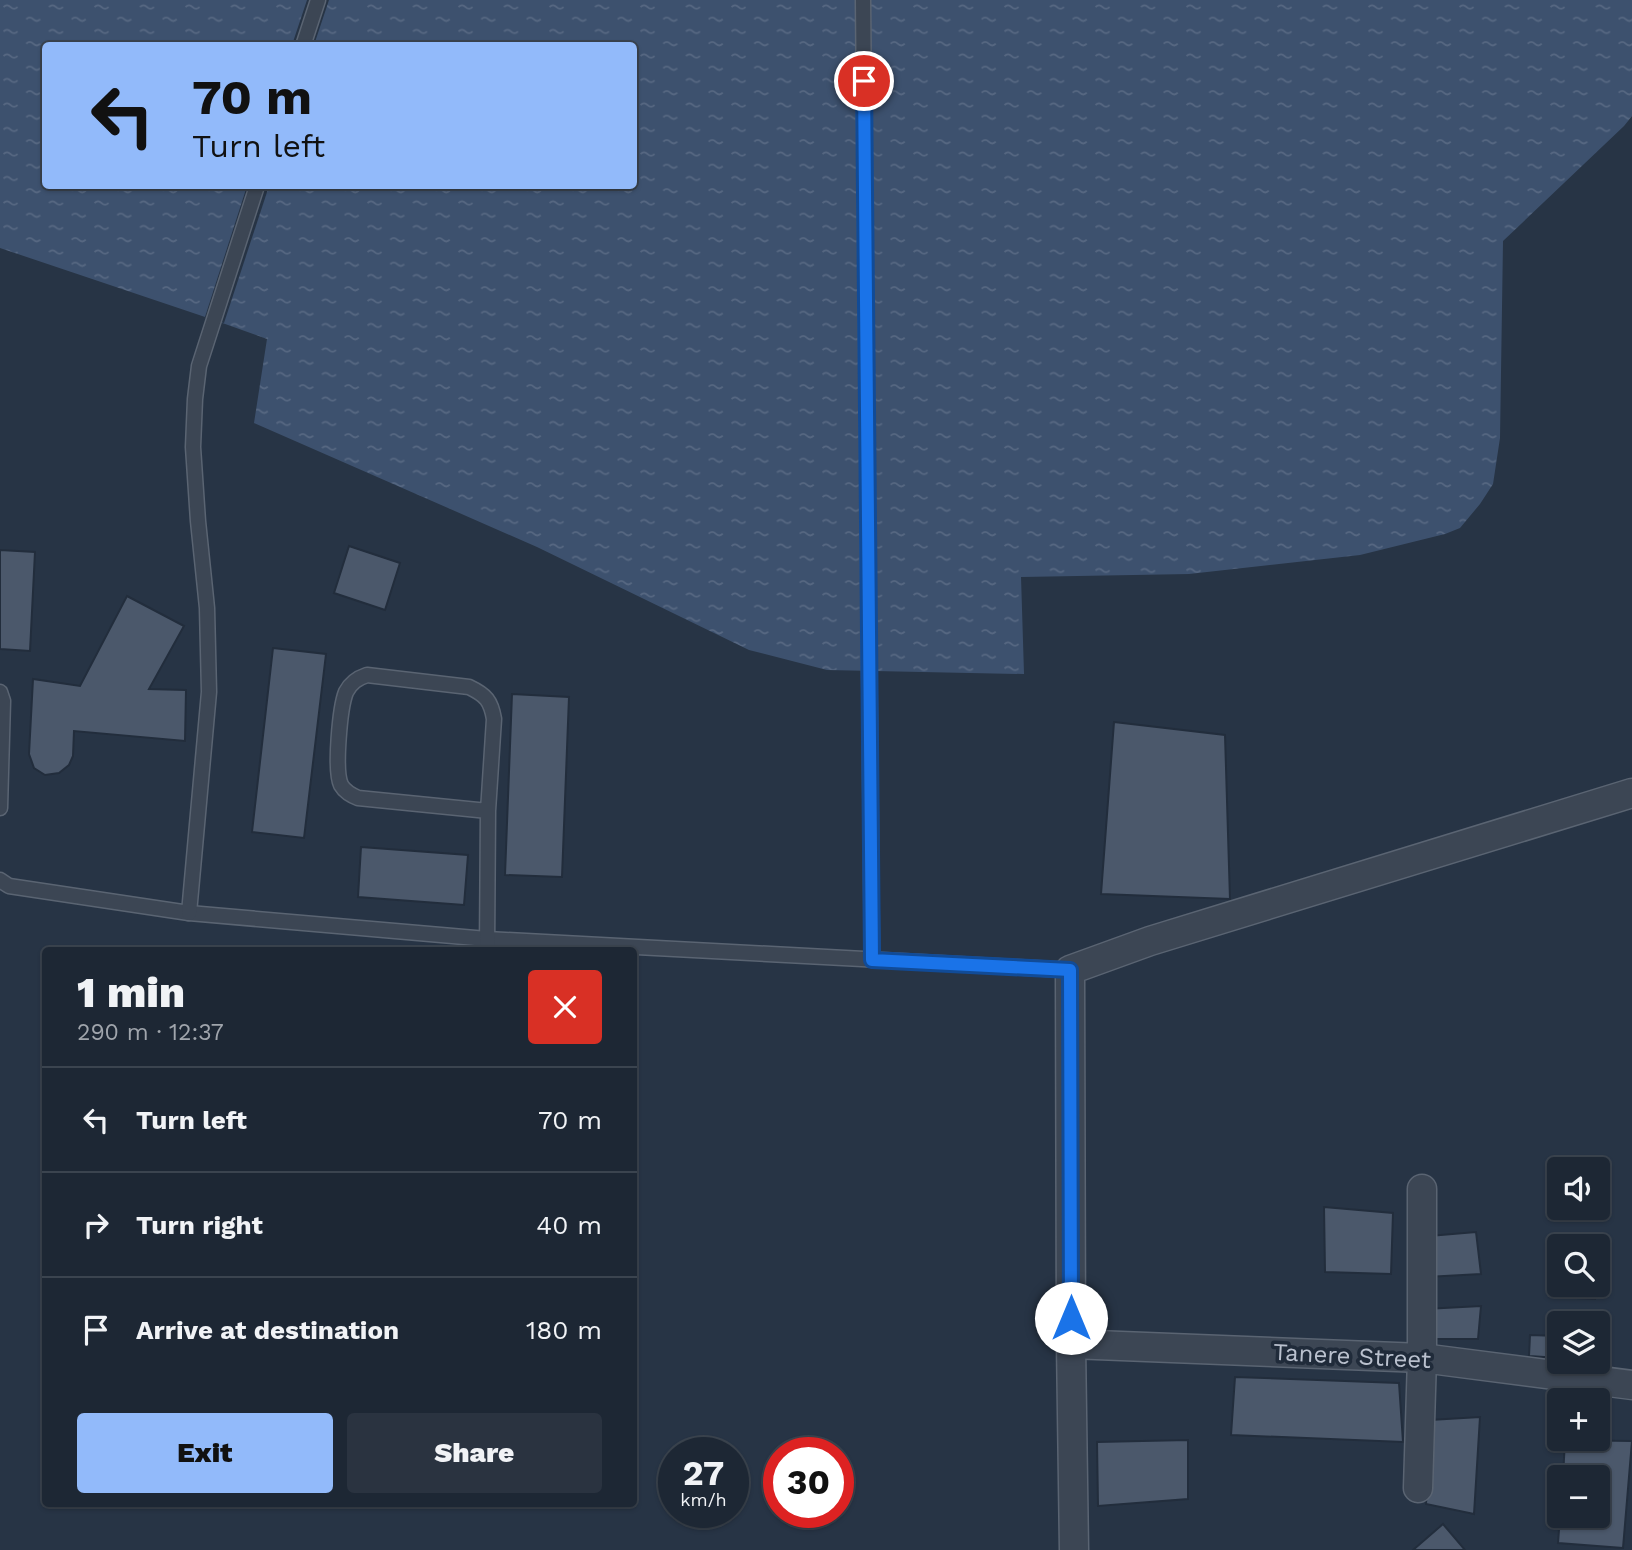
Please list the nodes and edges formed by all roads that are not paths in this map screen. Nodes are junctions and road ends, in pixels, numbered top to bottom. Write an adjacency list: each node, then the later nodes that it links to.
1 (318, 0): 3 (lane)
2 (863, 0): 14 (lane)
3 (304, 42)
4 (256, 189): 10 (lane)
5 (0, 692): 7 (lane)
6 (1632, 793): 15 (street)
7 (0, 808)
8 (488, 811): 8 (lane); 11 (lane)
9 (0, 880): 10 (lane)
10 (189, 913): 11 (lane)
11 (487, 945): 12 (lane)
12 (538, 947)
13 (637, 951): 14 (lane)
14 (872, 960): 15 (lane)
15 (1070, 970): 17 (street)
16 (1422, 1188): 18 (street)
17 (1071, 1345): 18 (street, Tanere Street); 21 (street)
18 (1422, 1358): 19 (street, Tanere Street); 20 (street)
19 (1632, 1385)
20 (1418, 1488)
21 (1074, 1550)

